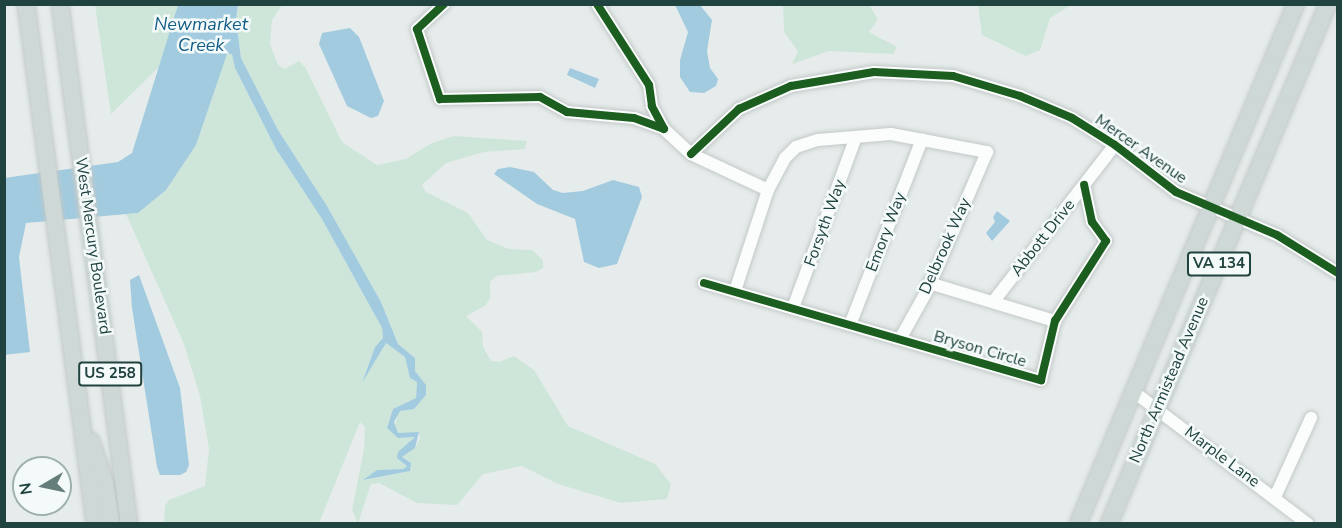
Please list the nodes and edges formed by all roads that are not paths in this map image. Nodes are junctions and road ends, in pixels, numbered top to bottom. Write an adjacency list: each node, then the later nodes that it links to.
1 (17, 4): 8 (main road)
2 (26, 4): 8 (main road, West Mercury Boulevard / US 258)
3 (60, 4): 34 (main road, West Mercury Boulevard / US 258)
4 (444, 4): 9 (street)
5 (597, 4): 9 (street)
6 (1296, 4): 16 (main road, North Armistead Avenue / VA 134)
7 (1328, 4): 17 (main road, North Armistead Avenue / VA 134)
8 (31, 41): 30 (main road, West Mercury Boulevard / US 258)
9 (664, 129): 13 (street)
10 (856, 137): 11 (street); 15 (street); 23 (street, Forsyth Way)
11 (922, 139): 20 (street, Delbrook Way); 25 (street, Emory Way)
12 (1115, 145): 13 (street, Mercer Avenue); 14 (street, Abbott Drive); 16 (street, Mercer Avenue)
13 (691, 153): 15 (street)
14 (1084, 185): 22 (street, Abbott Drive); 24 (street, Bryson Circle)
15 (768, 190): 21 (street)
16 (1210, 206): 17 (street, Mercer Avenue); 27 (main road, North Armistead Avenue / VA 134)
17 (1239, 217): 18 (street, Mercer Avenue); 28 (main road, North Armistead Avenue / VA 134)
18 (1338, 273)
19 (704, 283): 21 (street, Bryson Circle)
20 (929, 283): 22 (street); 26 (street, Delbrook Way)
21 (735, 291): 23 (street, Bryson Circle)
22 (993, 302): 24 (street)
23 (793, 308): 25 (street, Bryson Circle)
24 (1055, 321): 26 (street, Bryson Circle)
25 (850, 325): 26 (street, Bryson Circle)
26 (900, 339)
27 (1134, 392): 28 (street, Marple Lane); 35 (main road, North Armistead Avenue / VA 134)
28 (1157, 408): 31 (street, Marple Lane); 36 (main road, North Armistead Avenue / VA 134)
29 (1311, 418): 31 (street)
30 (81, 419): 32 (main road, West Mercury Boulevard / US 258); 33 (main road)
31 (1275, 497): 37 (street, Marple Lane)
32 (95, 524)
33 (111, 524)
34 (129, 524)
35 (1078, 524)
36 (1109, 524)
37 (1308, 524)

